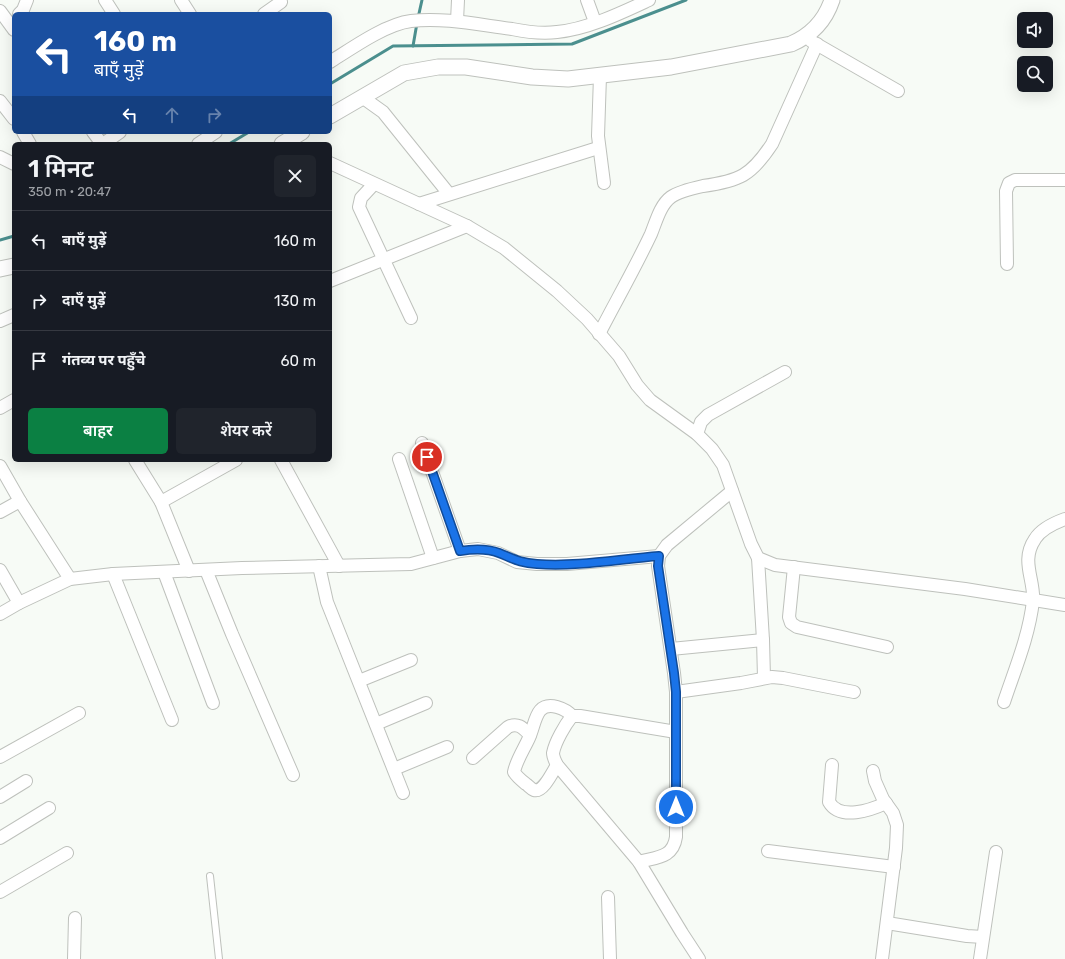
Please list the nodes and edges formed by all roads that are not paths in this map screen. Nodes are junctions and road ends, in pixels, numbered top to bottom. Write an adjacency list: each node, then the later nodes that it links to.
1 (27, 0): 10 (street)
2 (105, 0): 11 (street)
3 (181, 0): 12 (street)
4 (458, 0): 14 (street)
5 (587, 0): 15 (street)
6 (832, 0): 17 (street)
7 (644, 1): 15 (street)
8 (281, 2): 13 (street)
9 (0, 11): 16 (street)
10 (22, 12)
11 (113, 12)
12 (189, 12)
13 (267, 12)
14 (457, 21): 15 (street); 18 (street)
15 (594, 22)
16 (12, 24)
17 (811, 41): 19 (street); 20 (street); 51 (street)
18 (332, 61)
19 (600, 76): 21 (street); 33 (street)
20 (898, 91)
21 (362, 97): 23 (street); 40 (street)
22 (0, 102): 24 (street)
23 (332, 115)
24 (12, 117)
25 (95, 134): 29 (street)
26 (117, 134): 30 (street)
27 (213, 134): 31 (street)
28 (299, 134): 32 (street)
29 (101, 142)
30 (106, 142)
31 (201, 142)
32 (287, 142)
33 (598, 148): 38 (street); 40 (street)
34 (0, 157): 35 (street)
35 (12, 163)
36 (332, 165): 39 (street)
37 (1065, 180): 44 (street)
38 (604, 183)
39 (374, 184): 41 (street); 43 (street)
40 (449, 194): 41 (street)
41 (419, 204): 42 (street)
42 (466, 226): 43 (street); 51 (street)
43 (384, 259): 47 (street); 49 (street)
44 (1008, 264)
45 (12, 266): 46 (street)
46 (0, 269)
47 (332, 280)
48 (12, 316): 50 (street)
49 (411, 318)
50 (0, 321)
51 (600, 334): 55 (street)
52 (785, 372): 55 (street)
53 (12, 401): 54 (street)
54 (0, 408)
55 (697, 434): 62 (street)
56 (422, 443): 67 (street)
57 (399, 459): 69 (street)
58 (136, 462): 64 (street)
59 (232, 462): 64 (street)
60 (283, 462): 72 (street)
61 (0, 466): 63 (street)
62 (732, 491): 68 (street); 70 (street)
63 (20, 501): 65 (street); 79 (street)
64 (161, 502): 76 (street)
65 (0, 512)
66 (1065, 518): 80 (street)
67 (460, 551): 68 (street); 69 (street)
68 (659, 556): 86 (street)
69 (433, 558): 72 (street)
70 (758, 558): 73 (street); 84 (street)
71 (319, 566): 72 (street); 75 (street); 89 (street)
72 (339, 566)
73 (794, 567): 80 (street); 85 (street)
74 (0, 570): 81 (street)
75 (206, 570): 76 (street); 108 (street)
76 (188, 571): 77 (street)
77 (164, 572): 78 (street); 93 (street)
78 (113, 574): 79 (street); 97 (street)
79 (70, 579): 81 (street)
80 (1033, 600): 82 (street); 92 (street)
81 (19, 603): 83 (street)
82 (1065, 605)
83 (0, 614)
84 (764, 640): 86 (street); 88 (street)
85 (887, 647)
86 (671, 649): 91 (street)
87 (411, 660): 89 (street)
88 (764, 678): 90 (street); 91 (street)
89 (359, 681): 98 (street)
90 (854, 692)
91 (676, 695): 99 (street)
92 (1004, 702)
93 (213, 703)
94 (426, 703): 98 (street)
95 (79, 713): 102 (street)
96 (572, 716): 99 (street); 100 (street); 104 (street)
97 (172, 720)
98 (376, 724): 106 (street)
99 (676, 732): 118 (street)
100 (530, 735): 103 (street); 104 (street)
101 (447, 748): 106 (street)
102 (0, 757)
103 (473, 758)
104 (557, 765): 118 (street)
105 (832, 765): 112 (street)
106 (394, 770): 110 (street)
107 (873, 771): 112 (street)
108 (293, 774)
109 (26, 781): 111 (street)
110 (403, 792)
111 (0, 797)
112 (886, 803): 119 (street)
113 (49, 808): 114 (street)
114 (0, 838)
115 (768, 852): 119 (street)
116 (996, 852): 125 (street)
117 (67, 853): 121 (street)
118 (639, 862): 129 (street)
119 (894, 867): 124 (street)
120 (210, 876): 127 (lane)
121 (0, 892)
122 (608, 896): 128 (street)
123 (75, 918): 126 (street)
124 (887, 923): 125 (street); 130 (street)
125 (983, 937): 131 (street)
126 (74, 959)
127 (219, 959)
128 (610, 959)
129 (699, 959)
130 (882, 959)
131 (980, 959)

